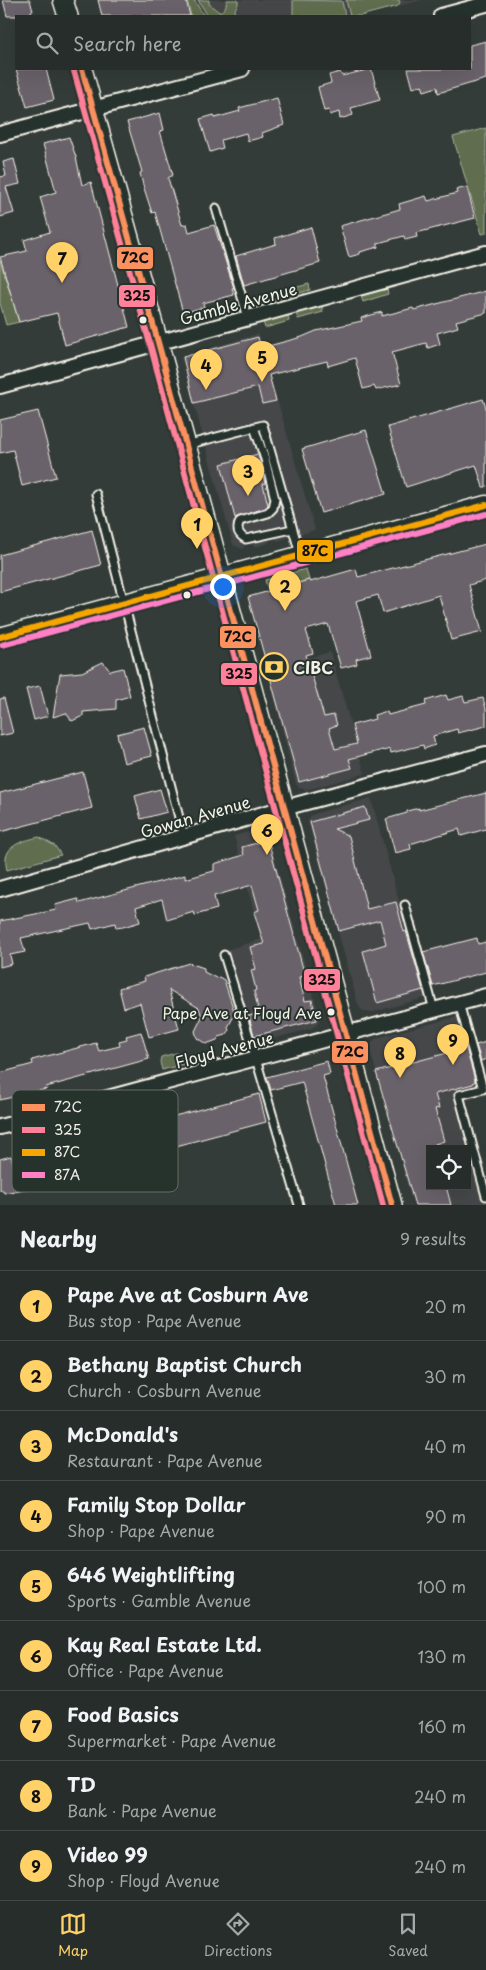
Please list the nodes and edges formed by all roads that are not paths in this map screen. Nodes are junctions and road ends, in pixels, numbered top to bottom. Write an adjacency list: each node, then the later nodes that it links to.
1 (63, 0): 3 (main road)
2 (486, 4): 4 (street)
3 (68, 15)
4 (445, 15)
5 (82, 70): 7 (main road)
6 (238, 70): 7 (street)
7 (92, 109): 8 (street); 12 (main road)
8 (1, 130)
9 (216, 208): 11 (lane)
10 (486, 253): 11 (street, Gamble Avenue)
11 (248, 318): 12 (street, Gamble Avenue)
12 (158, 342): 13 (street, Gamble Avenue); 15 (main road)
13 (0, 386)
14 (254, 427): 15 (lane); 18 (lane); 18 (lane)
15 (186, 445): 20 (main road)
16 (96, 494): 21 (lane)
17 (486, 506): 19 (street)
18 (292, 529): 19 (lane)
19 (300, 554): 20 (street)
20 (221, 577): 21 (street); 24 (main road)
21 (124, 604): 22 (street); 25 (lane)
22 (0, 637)
23 (486, 754): 24 (street, Gowan Avenue)
24 (284, 808): 25 (street, Gowan Avenue); 32 (main road)
25 (184, 838): 26 (street, Gowan Avenue)
26 (0, 889)
27 (405, 905): 31 (lane)
28 (224, 955): 33 (lane)
29 (486, 996): 30 (street, Floyd Avenue)
30 (459, 1004): 31 (street, Floyd Avenue); 35 (lane)
31 (434, 1010): 32 (street, Floyd Avenue)
32 (345, 1034): 33 (street, Floyd Avenue); 37 (main road)
33 (256, 1058): 34 (street, Floyd Avenue); 36 (lane)
34 (136, 1090)
35 (486, 1196)
36 (299, 1205)
37 (392, 1205)

